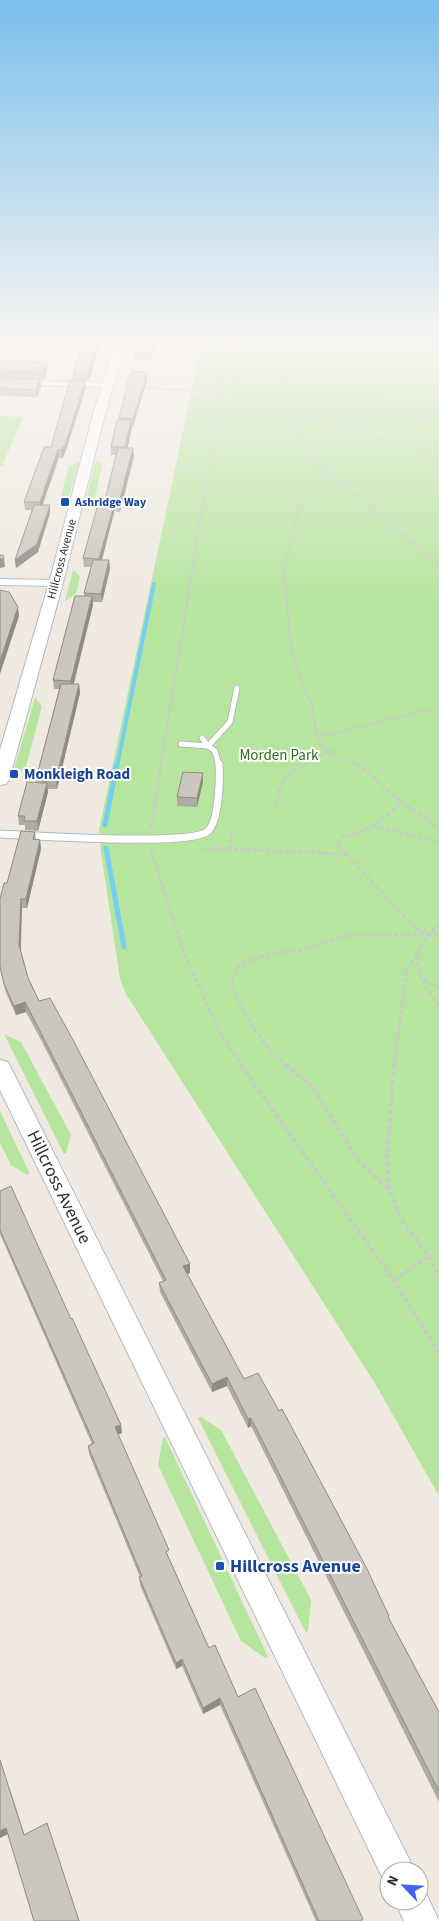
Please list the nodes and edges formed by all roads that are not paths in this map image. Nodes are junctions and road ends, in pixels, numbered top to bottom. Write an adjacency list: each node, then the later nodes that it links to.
1 (96, 428): 3 (street, Hillcross Avenue)
2 (0, 582): 3 (street)
3 (56, 583): 8 (street, Hillcross Avenue)
4 (237, 688): 7 (lane)
5 (202, 738): 7 (lane)
6 (180, 744): 7 (lane)
7 (208, 746): 9 (lane)
8 (0, 780)
9 (0, 834)
10 (0, 1068): 11 (street, Hillcross Avenue)
11 (393, 1861)

